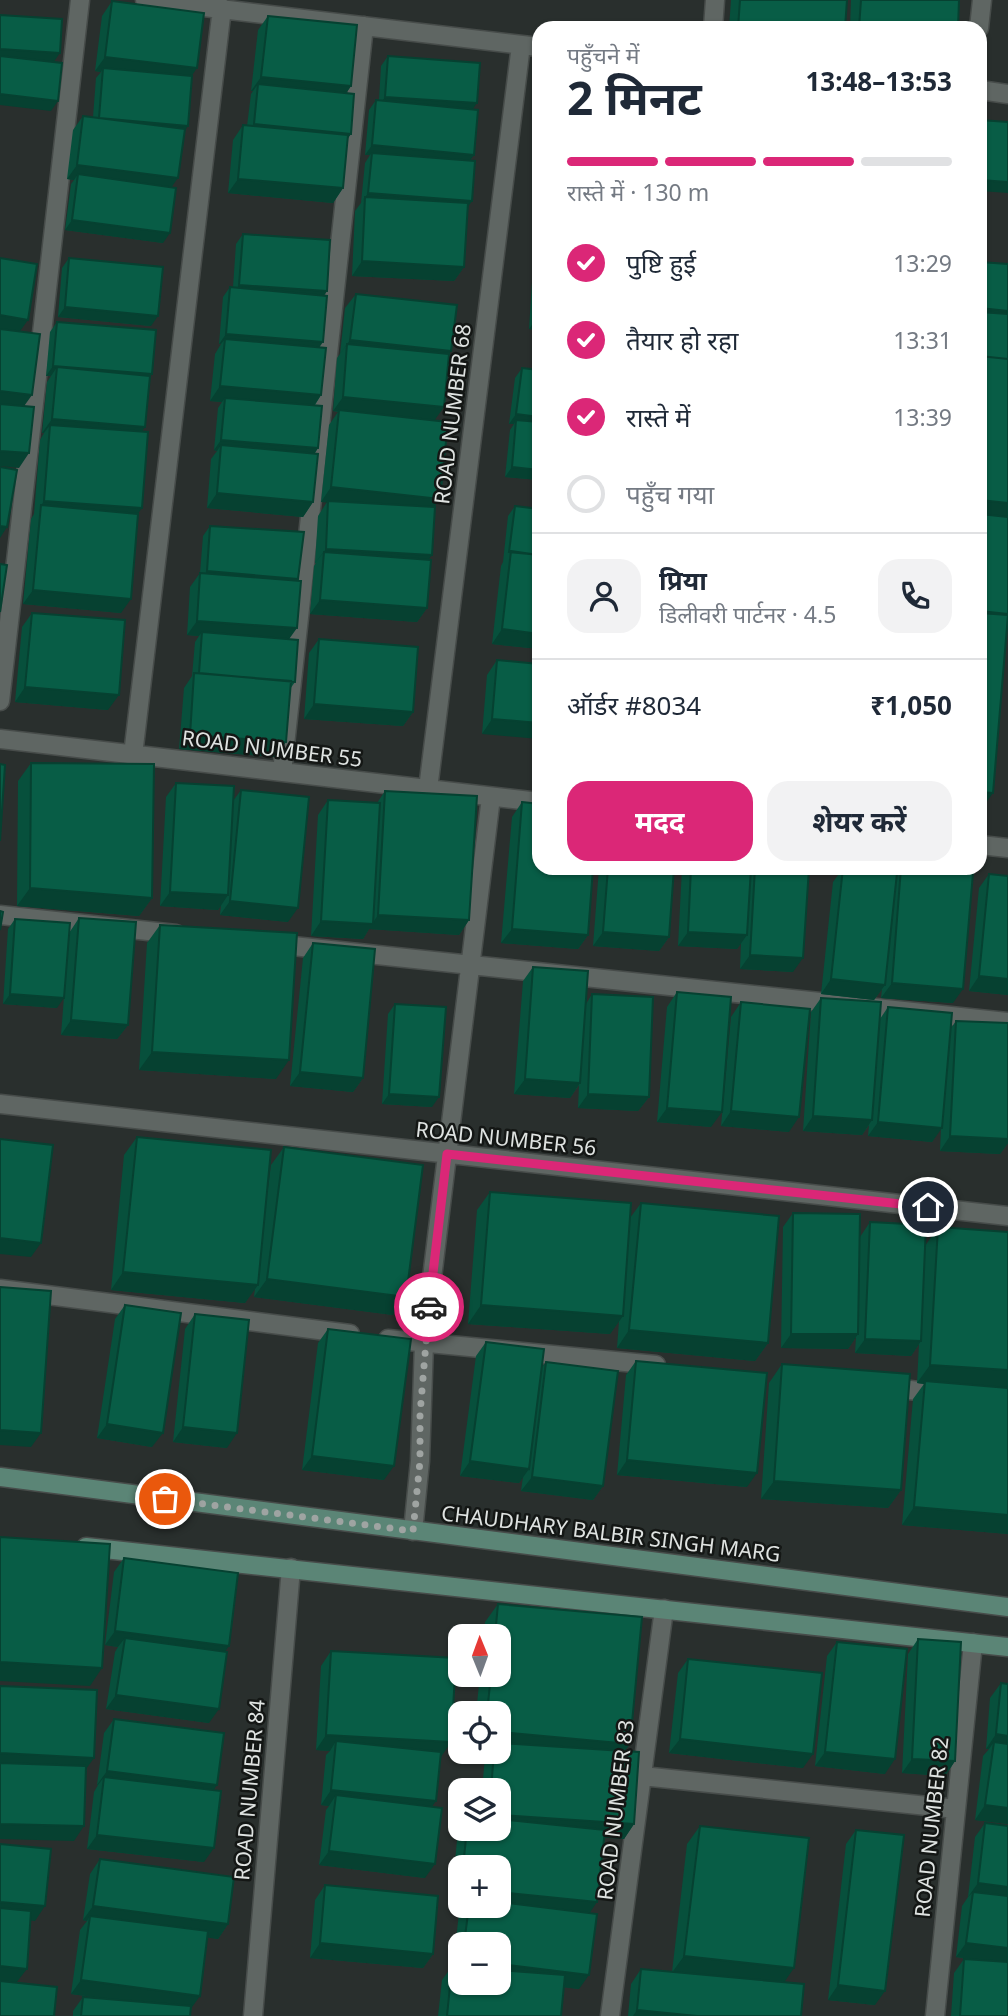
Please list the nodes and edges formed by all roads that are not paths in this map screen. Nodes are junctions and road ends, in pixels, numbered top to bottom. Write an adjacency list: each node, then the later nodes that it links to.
1 (80, 0): 12 (street)
2 (145, 0): 5 (street)
3 (715, 0): 6 (street)
4 (982, 0): 7 (street)
5 (222, 8): 8 (street); 14 (street)
6 (713, 21)
7 (980, 21)
8 (364, 26): 9 (street); 15 (street)
9 (530, 46): 16 (street, ROAD NUMBER 68)
10 (987, 91): 11 (street)
11 (1008, 94)
12 (0, 701)
13 (0, 740): 14 (street, ROAD NUMBER 55)
14 (133, 755): 15 (street, ROAD NUMBER 55)
15 (282, 772): 16 (street, ROAD NUMBER 55)
16 (428, 789): 17 (street, ROAD NUMBER 55)
17 (491, 797): 18 (street, ROAD NUMBER 55); 24 (street)
18 (532, 801)
19 (987, 846): 20 (street)
20 (1008, 848)
21 (0, 915): 22 (street)
22 (194, 936)
23 (263, 943): 24 (street)
24 (470, 965): 25 (street); 27 (street)
25 (1008, 1022)
26 (0, 1104): 27 (street, ROAD NUMBER 56)
27 (447, 1154): 28 (street, ROAD NUMBER 56); 30 (street)
28 (1008, 1216)
29 (0, 1289): 30 (street)
30 (424, 1343): 31 (street); 35 (street)
31 (673, 1367)
32 (867, 1385): 33 (street)
33 (958, 1396)
34 (0, 1477): 35 (street, CHAUDHARY BALBIR SINGH MARG)
35 (413, 1531): 38 (street, CHAUDHARY BALBIR SINGH MARG)
36 (69, 1546): 37 (street)
37 (290, 1568): 39 (street); 44 (street, ROAD NUMBER 84)
38 (1008, 1607)
39 (664, 1609): 40 (street); 42 (street, ROAD NUMBER 83)
40 (972, 1643): 41 (street); 43 (street, ROAD NUMBER 82)
41 (1008, 1647)
42 (642, 1776): 43 (street); 45 (street, ROAD NUMBER 83)
43 (956, 1809): 46 (street, ROAD NUMBER 82)
44 (253, 2016)
45 (610, 2016)
46 (935, 2016)

